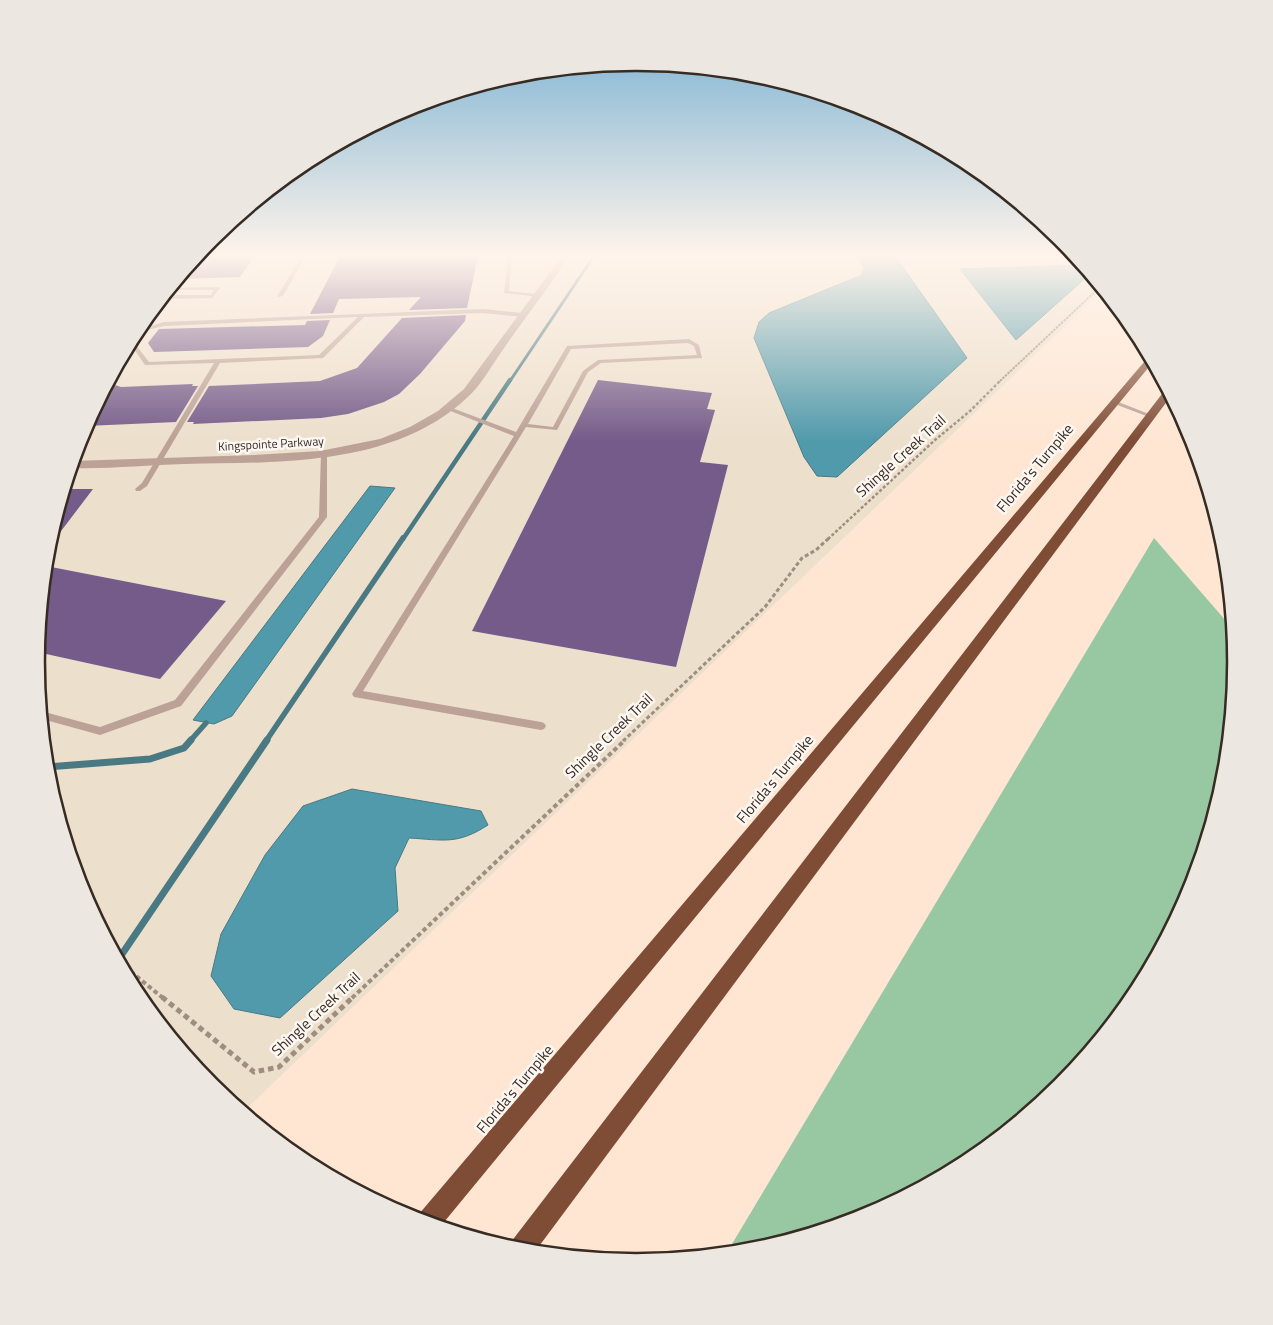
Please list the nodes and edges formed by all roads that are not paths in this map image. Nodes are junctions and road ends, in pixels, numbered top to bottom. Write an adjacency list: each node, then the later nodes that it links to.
1 (300, 318): 4 (lane)
2 (360, 318): 6 (lane)
3 (521, 318): 10 (street, Kingspointe Parkway)
4 (149, 328)
5 (136, 349): 6 (lane)
6 (218, 361): 15 (lane)
7 (1147, 363): 9 (highway, Florida's Turnpike)
8 (1165, 397): 11 (highway)
9 (1114, 402): 11 (lane); 20 (highway, Florida's Turnpike)
10 (450, 409): 13 (lane); 14 (street, Kingspointe Parkway)
11 (1151, 416): 21 (highway)
12 (524, 425): 12 (lane); 13 (lane)
13 (518, 435): 19 (lane)
14 (324, 454): 15 (street, Kingspointe Parkway); 18 (lane)
15 (157, 462): 16 (street, Kingspointe Parkway); 17 (lane)
16 (79, 465)
17 (138, 489)
18 (48, 717)
19 (541, 726)
20 (432, 1218)
21 (526, 1244)

